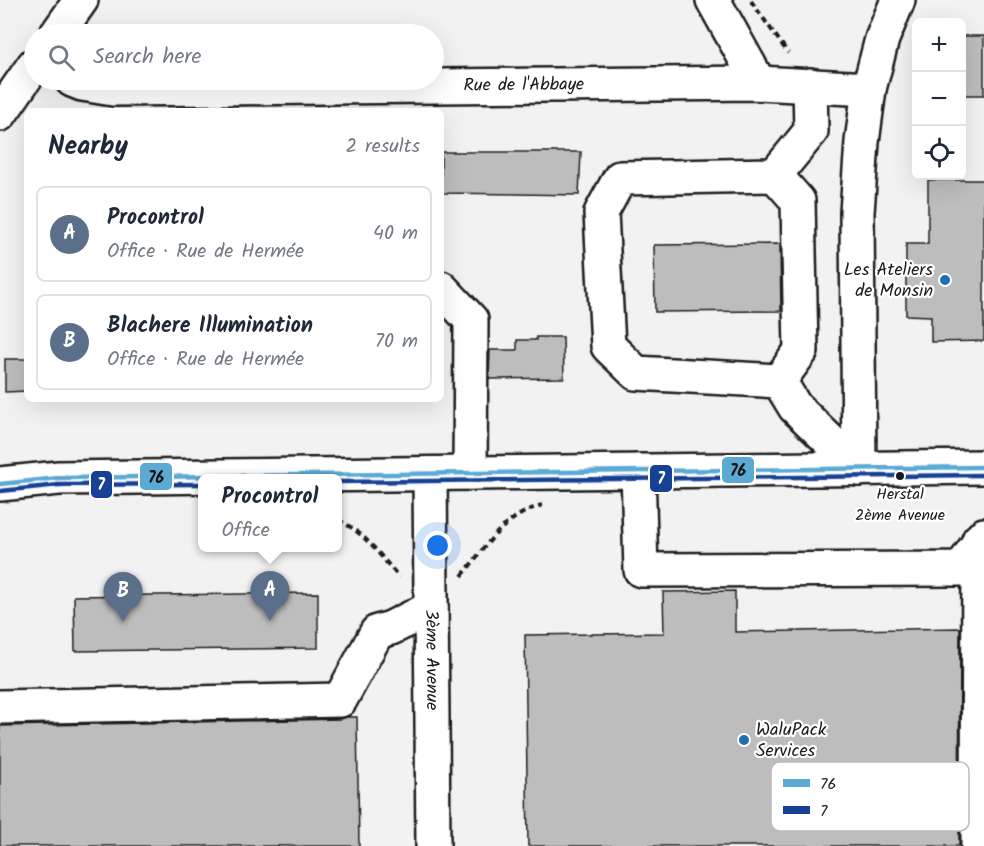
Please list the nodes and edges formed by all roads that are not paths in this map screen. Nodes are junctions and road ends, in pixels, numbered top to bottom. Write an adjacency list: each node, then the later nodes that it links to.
1 (81, 0): 4 (street)
2 (713, 0): 6 (street)
3 (898, 0): 8 (street)
4 (64, 24)
5 (24, 79): 11 (street)
6 (759, 83): 7 (street, Rue de l'Abbaye); 10 (street, Rue de l'Abbaye)
7 (810, 85): 8 (street, Rue de l'Abbaye); 12 (street)
8 (869, 89): 16 (street)
9 (162, 90): 10 (street, Rue de l'Abbaye)
10 (383, 99)
11 (0, 114)
12 (775, 175): 14 (street); 14 (street)
13 (444, 291): 19 (street)
14 (779, 381): 16 (street)
15 (984, 467): 16 (street)
16 (859, 469): 17 (street)
17 (638, 471): 19 (street); 23 (street)
18 (430, 474): 19 (street); 20 (street); 24 (street, 3ème Avenue)
19 (470, 474)
20 (342, 475)
21 (198, 477): 22 (street)
22 (0, 484)
23 (982, 538): 27 (street)
24 (431, 608): 25 (street); 26 (street, 3ème Avenue)
25 (0, 707)
26 (433, 846)
27 (978, 846)

